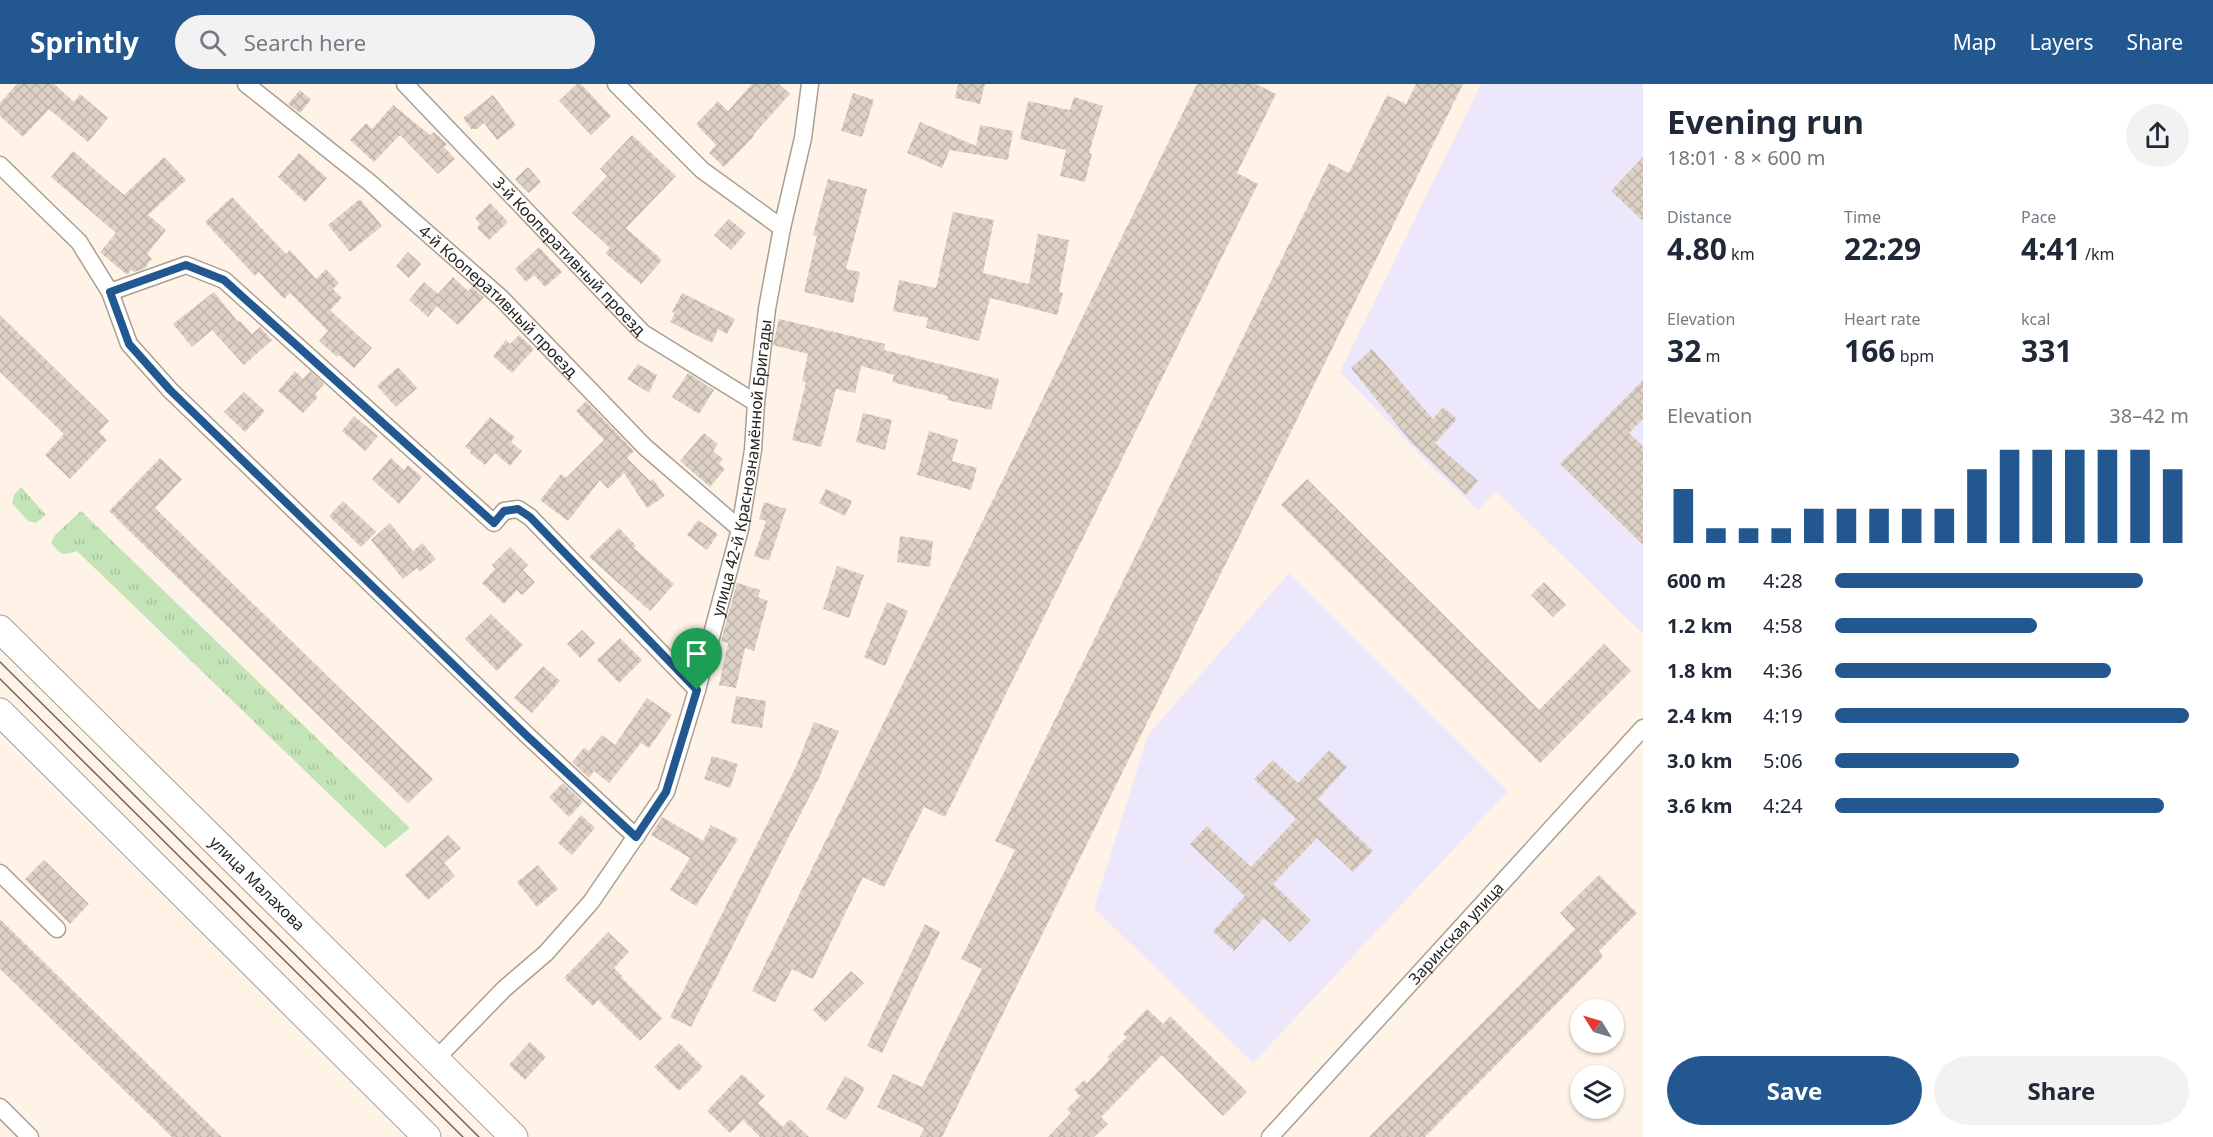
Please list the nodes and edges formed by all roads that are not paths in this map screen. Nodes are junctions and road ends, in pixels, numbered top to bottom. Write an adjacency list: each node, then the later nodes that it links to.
1 (246, 84): 9 (street, 4-й Кооперативный проезд)
2 (405, 84): 8 (street, 3-й Кооперативный проезд)
3 (616, 84): 6 (street)
4 (810, 84): 6 (street, улица 42-й Краснознамённой Бригады)
5 (0, 165): 7 (street)
6 (782, 228): 8 (street, улица 42-й Краснознамённой Бригады)
7 (110, 292): 11 (street); 14 (street)
8 (756, 403): 9 (street, улица 42-й Краснознамённой Бригады)
9 (740, 529): 11 (street, улица 42-й Краснознамённой Бригады)
10 (0, 629): 17 (main road, улица Малахова)
11 (697, 690): 14 (street, улица 42-й Краснознамённой Бригады)
12 (0, 712): 20 (main road)
13 (1643, 728): 22 (street, Заринская улица)
14 (636, 837): 17 (street, улица 42-й Краснознамённой Бригады)
15 (0, 873): 16 (street)
16 (57, 929)
17 (436, 1059): 21 (main road, улица Малахова)
18 (0, 1107): 19 (street)
19 (30, 1137)
20 (427, 1137)
21 (514, 1137)
22 (1270, 1137)

